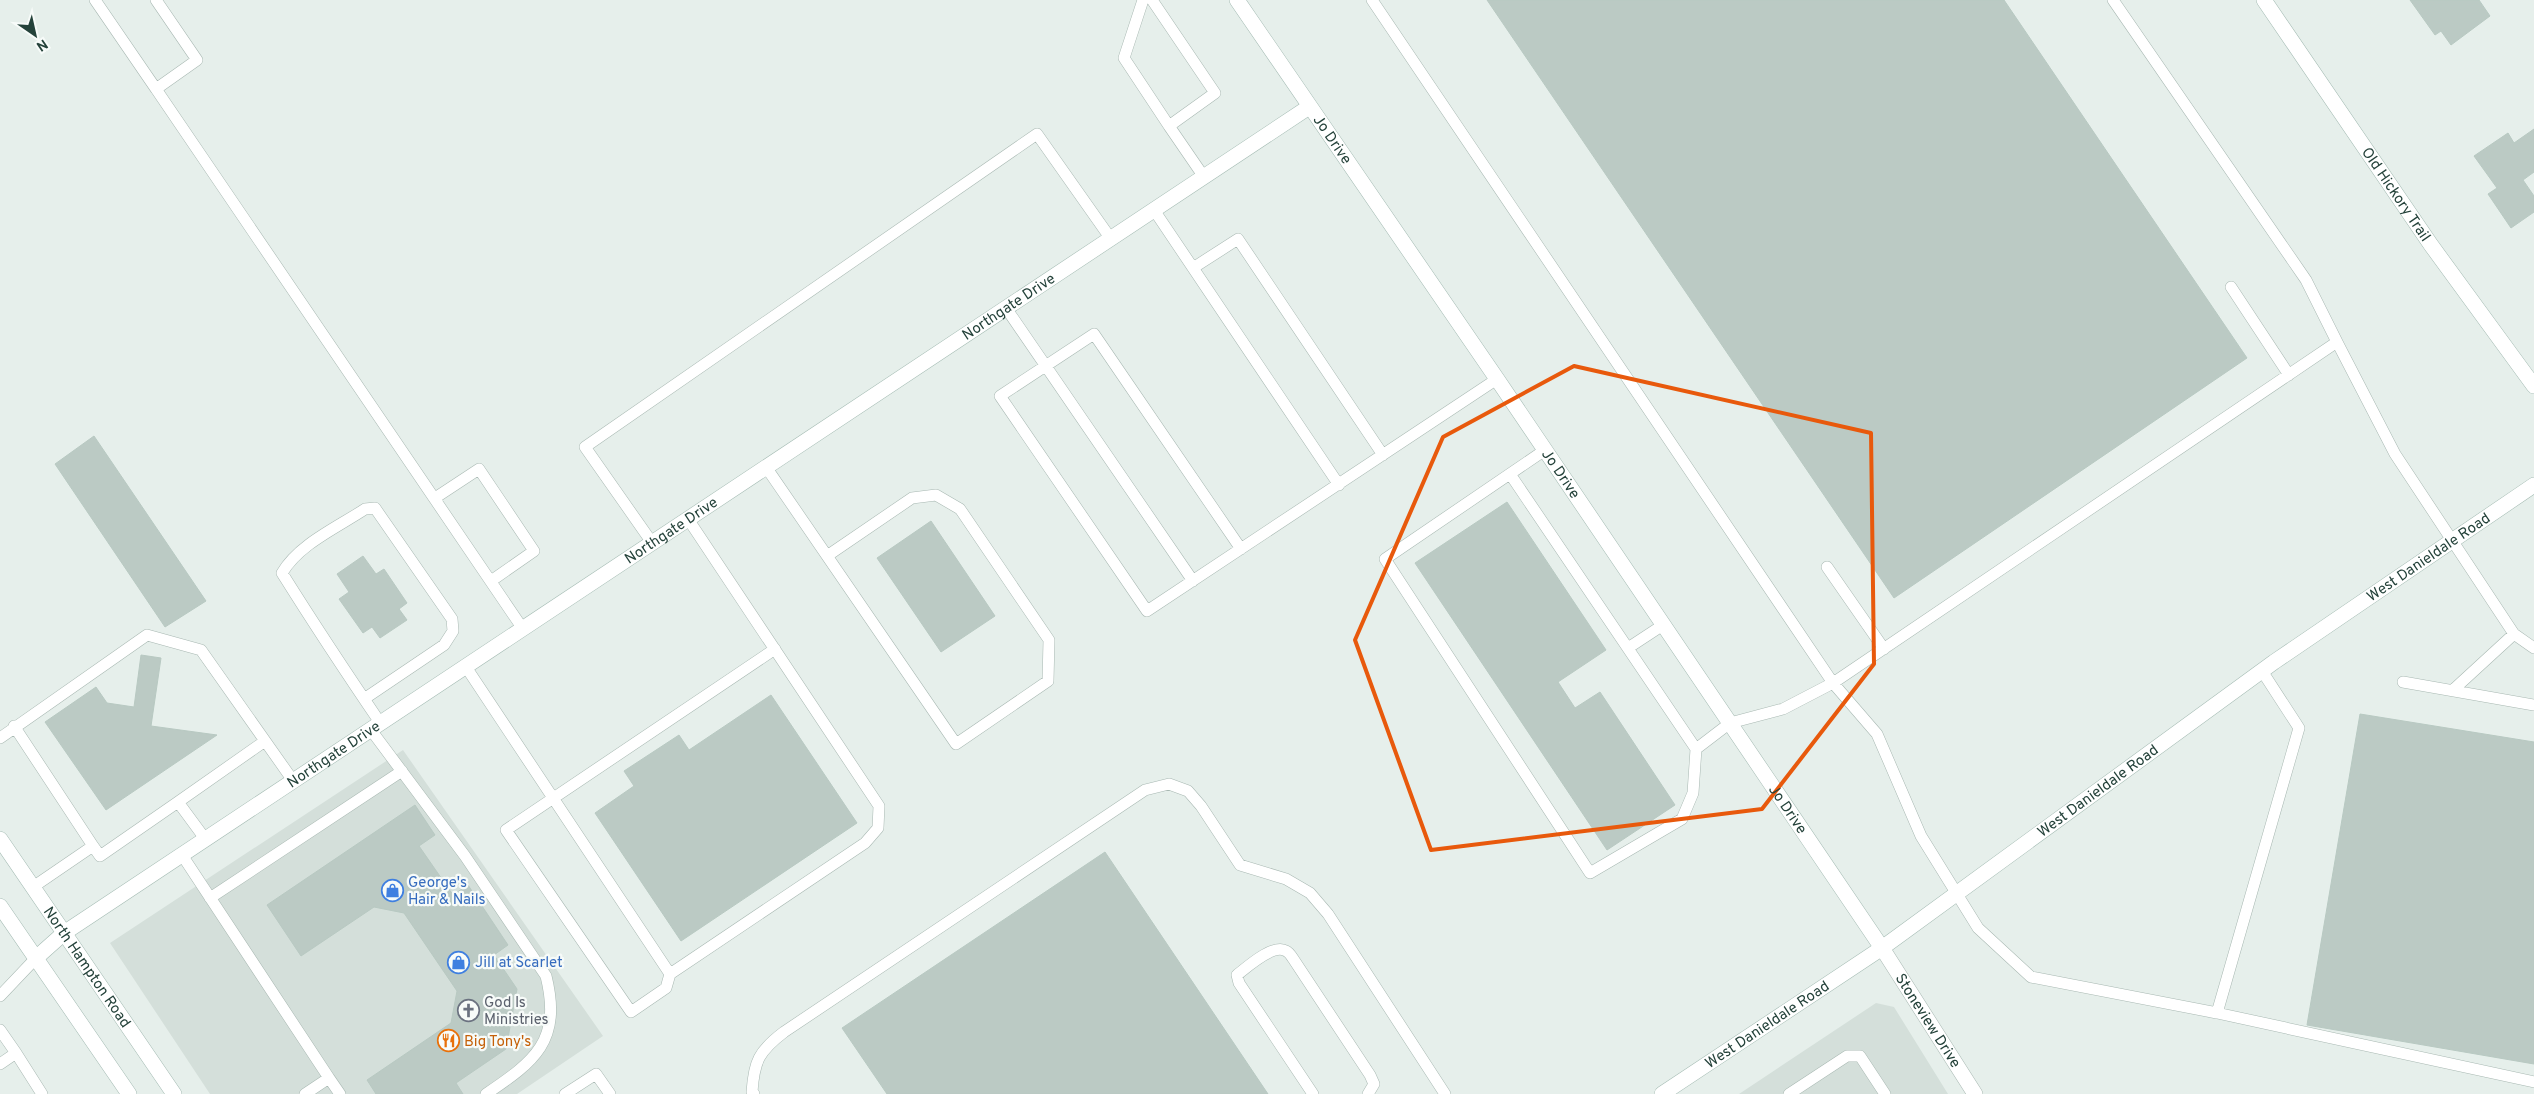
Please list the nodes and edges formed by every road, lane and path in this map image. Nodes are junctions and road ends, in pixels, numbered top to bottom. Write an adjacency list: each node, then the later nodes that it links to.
1 (156, 0): 9 (lane)
2 (1143, 0): 11 (lane)
3 (1152, 0): 11 (lane)
4 (1236, 0): 10 (street, Jo Drive)
5 (1372, 0): 48 (lane)
6 (2113, 0): 18 (lane)
7 (2264, 0): 22 (street, Old Hickory Trail)
8 (98, 1): 9 (lane)
9 (156, 89): 29 (lane)
10 (1309, 107): 12 (street, Northgate Drive); 21 (street, Jo Drive)
11 (1169, 126): 12 (lane)
12 (1204, 177): 13 (street, Northgate Drive)
13 (1154, 210): 14 (street, Northgate Drive); 15 (lane)
14 (1110, 239): 17 (street, Northgate Drive); 32 (lane)
15 (1193, 268): 24 (lane); 27 (lane)
16 (2231, 287): 20 (lane)
17 (1006, 308): 19 (lane); 25 (street, Northgate Drive)
18 (2338, 342): 20 (lane); 31 (lane)
19 (1045, 367): 33 (lane); 37 (lane); 37 (lane)
20 (2289, 375): 44 (lane)
21 (1497, 379): 23 (street, Jo Drive); 24 (lane)
22 (2534, 386)
23 (1545, 450): 26 (lane); 38 (street, Jo Drive)
24 (1383, 456): 27 (lane)
25 (766, 467): 30 (street, Northgate Drive); 34 (lane)
26 (1510, 474): 41 (lane); 57 (lane)
27 (1339, 485): 33 (lane)
28 (2534, 485): 31 (street, West Danieldale Road)
29 (434, 498): 36 (lane); 36 (lane)
30 (688, 519): 32 (street, Northgate Drive); 43 (lane)
31 (2452, 539): 40 (lane); 46 (street, West Danieldale Road)
32 (653, 544): 39 (street, Northgate Drive)
33 (1241, 549): 37 (lane)
34 (827, 556): 34 (lane)
35 (1827, 567): 44 (lane)
36 (491, 581): 39 (lane)
37 (1193, 581)
38 (1663, 625): 41 (lane); 52 (street, Jo Drive)
39 (523, 629): 45 (street, Northgate Drive)
40 (2514, 634): 42 (lane); 49 (lane)
41 (1628, 648): 57 (lane)
42 (2534, 648)
43 (775, 649): 60 (lane); 73 (lane)
44 (1884, 649): 48 (lane)
45 (466, 667): 54 (street, Northgate Drive); 60 (lane)
46 (2262, 671): 67 (street, West Danieldale Road); 75 (lane)
47 (2403, 682): 49 (lane)
48 (1834, 683): 52 (lane); 67 (lane)
49 (2452, 690): 51 (lane)
50 (364, 699): 50 (lane); 54 (lane)
51 (2534, 705)
52 (1730, 723): 57 (lane); 71 (street, Jo Drive)
53 (14, 726): 55 (lane); 56 (lane); 64 (lane)
54 (376, 727): 58 (lane); 59 (street, Northgate Drive)
55 (0, 738)
56 (265, 741): 59 (lane); 61 (lane)
57 (1696, 748)
58 (402, 771): 68 (lane); 86 (lane)
59 (294, 782): 63 (street, Northgate Drive)
60 (554, 798): 73 (lane); 73 (lane)
61 (178, 802): 63 (lane); 64 (lane)
62 (0, 839): 66 (street, North Hampton Road)
63 (206, 840): 65 (street, Northgate Drive)
64 (93, 846): 66 (lane)
65 (182, 855): 68 (lane); 70 (street, Northgate Drive)
66 (33, 887): 70 (street, North Hampton Road)
67 (1957, 893): 71 (street, West Danieldale Road); 75 (lane)
68 (210, 898): 79 (lane)
69 (0, 906): 72 (street)
70 (64, 934): 72 (street, Northgate Drive); 83 (street, North Hampton Road)
71 (1882, 948): 93 (street, West Danieldale Road); 96 (street, Stoneview Drive)
72 (36, 958): 74 (lane); 82 (street)
73 (670, 974)
74 (0, 996)
75 (2217, 1014): 80 (lane)
76 (0, 1030): 77 (lane)
77 (16, 1053): 78 (lane); 81 (lane)
78 (0, 1064)
79 (329, 1078): 84 (lane); 85 (lane)
80 (2534, 1082)
81 (42, 1094)
82 (129, 1094)
83 (174, 1094)
84 (305, 1094)
85 (340, 1094)
86 (486, 1094)
87 (565, 1094): 88 (lane)
88 (610, 1094)
89 (754, 1094): 92 (lane)
90 (1313, 1094): 91 (lane)
91 (1368, 1094)
92 (1445, 1094)
93 (1662, 1094)
94 (1789, 1094): 95 (lane)
95 (1886, 1094)
96 (1975, 1094)

